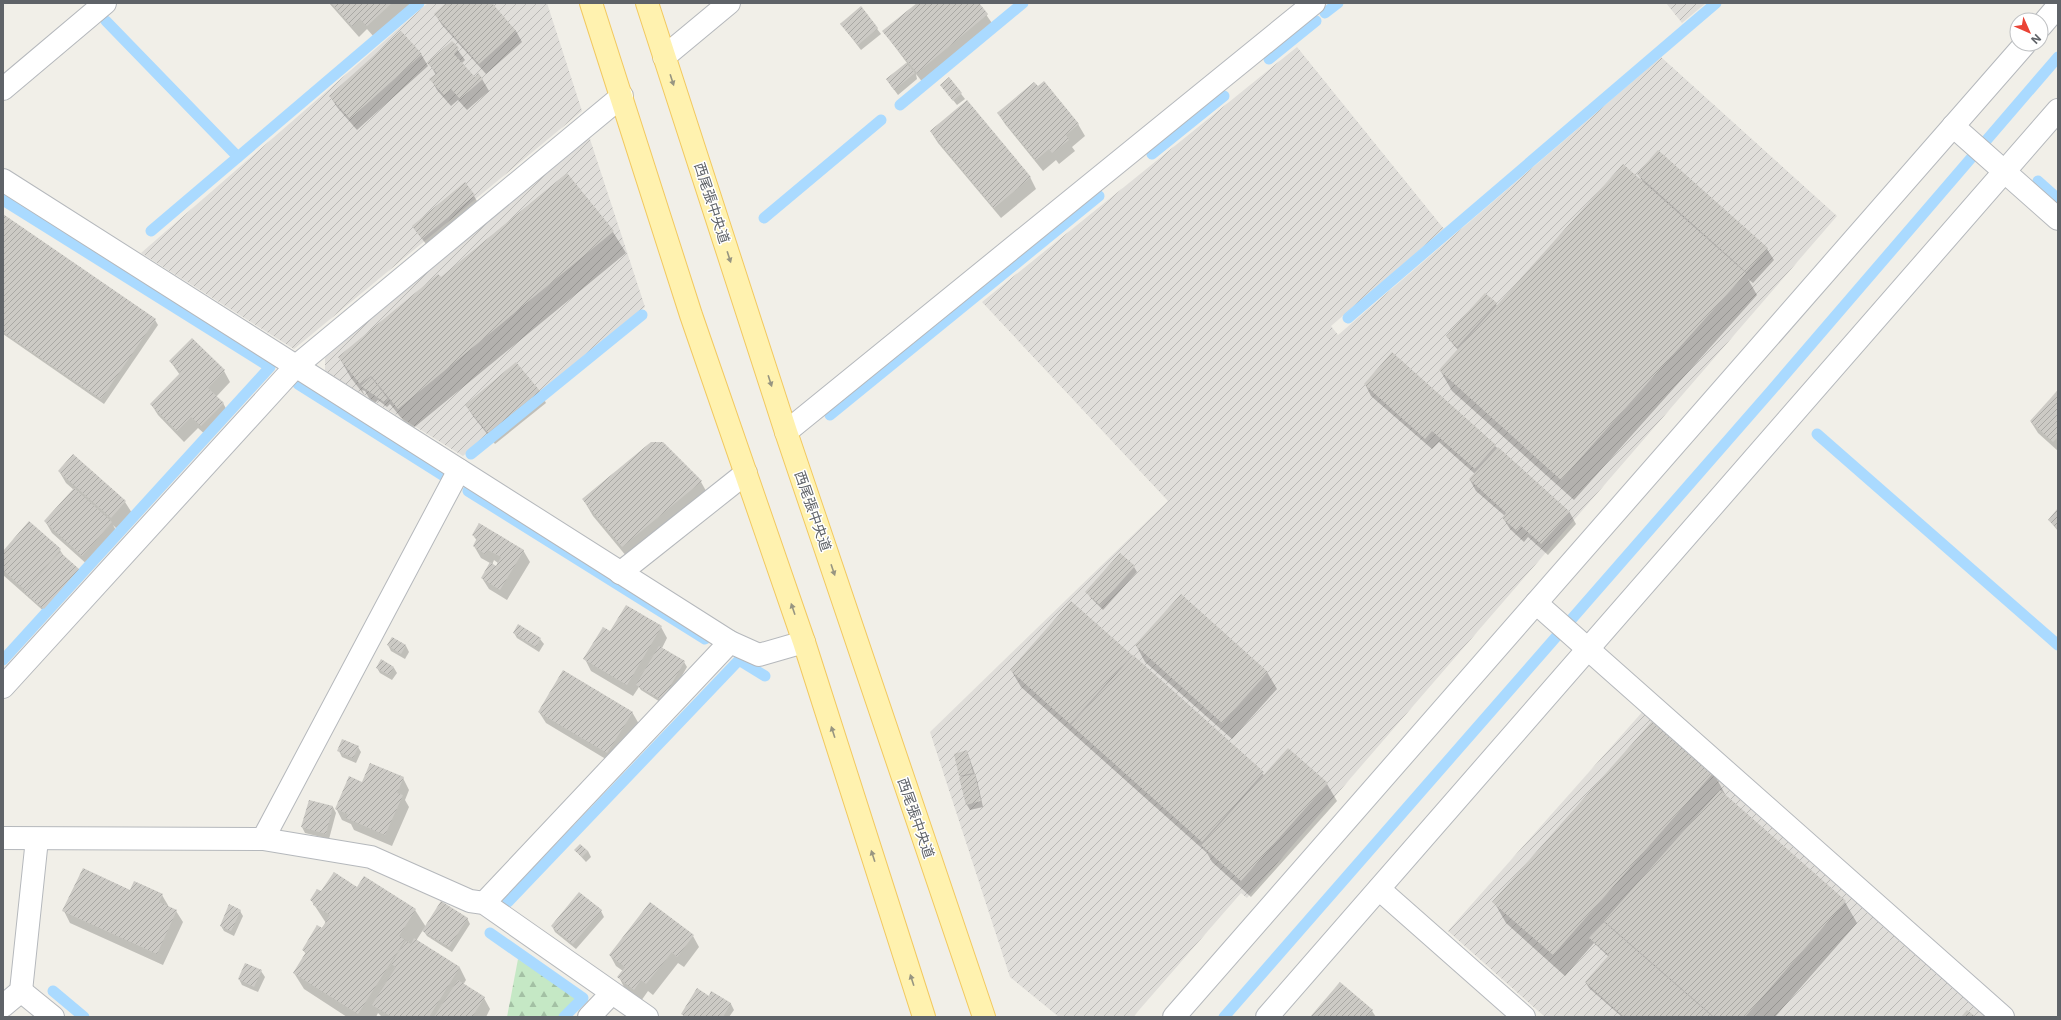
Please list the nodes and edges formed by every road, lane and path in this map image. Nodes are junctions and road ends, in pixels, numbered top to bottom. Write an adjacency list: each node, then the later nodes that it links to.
1 (105, 3): 8 (street)
2 (591, 3): 9 (main road)
3 (647, 3): 7 (main road, 西尾張中央道)
4 (729, 3): 7 (street)
5 (1314, 3): 16 (street)
6 (2019, 52): 11 (street)
7 (664, 57): 16 (main road, 西尾張中央道, one-way to 16)
8 (3, 89)
9 (622, 96): 15 (street); 18 (main road)
10 (2058, 110): 12 (street)
11 (1960, 132): 12 (street); 20 (street)
12 (2000, 167): 14 (street); 23 (street)
13 (3, 180): 15 (street)
14 (2058, 219)
15 (295, 366): 17 (street); 24 (street)
16 (786, 432): 37 (main road, 西尾張中央道, one-way to 37)
17 (459, 470): 19 (street); 27 (street)
18 (746, 473): 19 (street); 22 (main road, one-way to 18)
19 (620, 573): 21 (street)
20 (1542, 608): 23 (street); 38 (street)
21 (730, 642): 22 (street); 29 (street)
22 (804, 642): 36 (main road, one-way to 22)
23 (1583, 645): 28 (street); 41 (street)
24 (3, 687)
25 (3, 838): 26 (street)
26 (38, 839): 27 (street); 30 (street)
27 (263, 839): 29 (street)
28 (1379, 889): 39 (street); 40 (street)
29 (484, 904): 31 (street)
30 (21, 991): 32 (street); 33 (street)
31 (611, 994): 34 (street); 35 (street)
32 (3, 1006)
33 (53, 1017)
34 (589, 1017)
35 (647, 1017)
36 (924, 1017)
37 (984, 1017)
38 (1174, 1017)
39 (1267, 1017)
40 (1524, 1017)
41 (2003, 1017)

